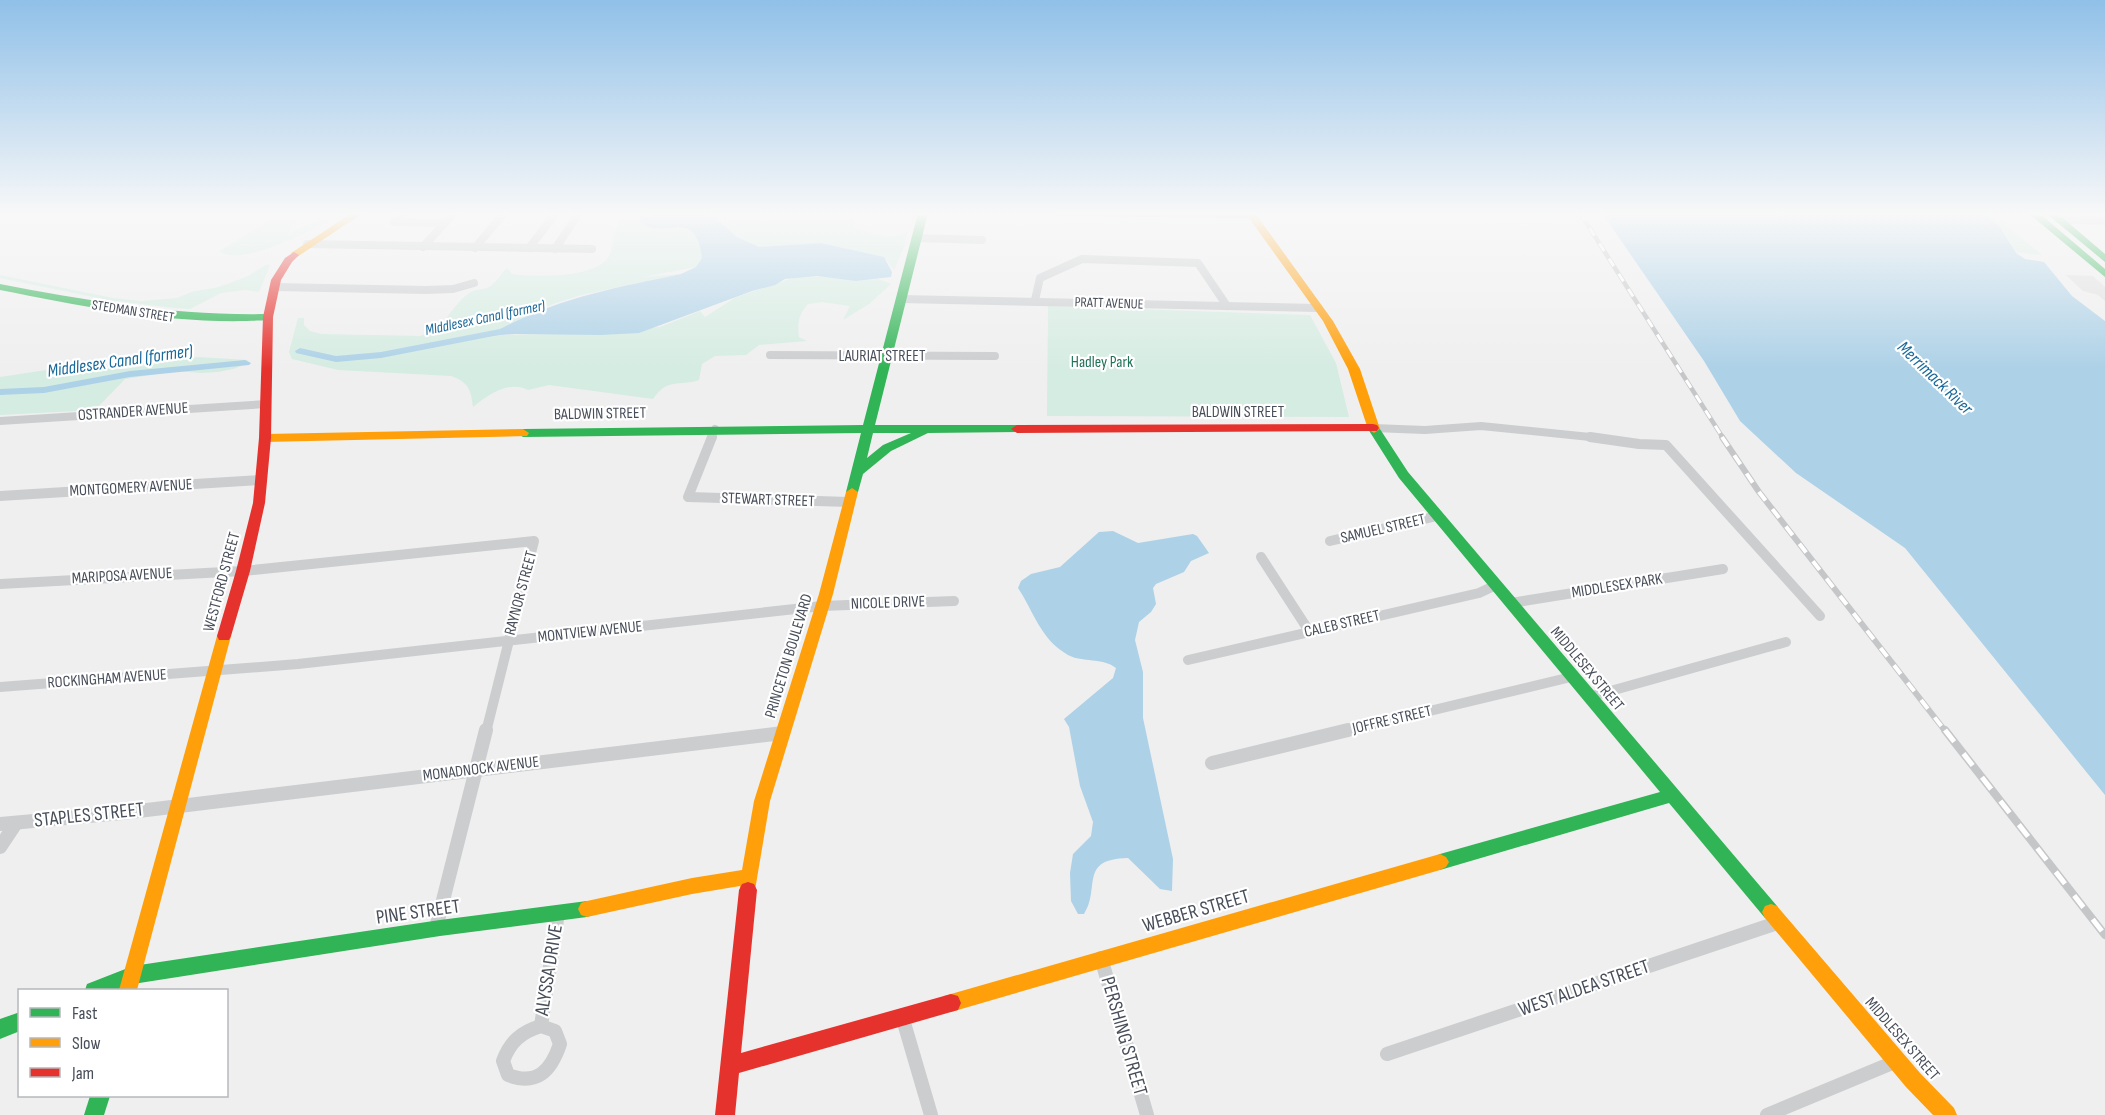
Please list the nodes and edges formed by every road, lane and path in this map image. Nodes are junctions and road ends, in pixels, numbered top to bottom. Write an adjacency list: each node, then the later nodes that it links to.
1 (285, 265): 8 (main road, WESTFORD STREET)
2 (909, 265): 9 (main road, PRINCETON BOULEVARD)
3 (1068, 265): 10 (street)
4 (1199, 265): 11 (street)
5 (1287, 265): 12 (main road, MIDDLESEX STREET)
6 (474, 283): 8 (street)
7 (0, 287): 13 (main road, STEDMAN STREET)
8 (275, 287): 13 (main road, WESTFORD STREET)
9 (901, 299): 10 (street, PRATT AVENUE); 15 (main road, PRINCETON BOULEVARD)
10 (1035, 300): 11 (street, PRATT AVENUE)
11 (1227, 306): 12 (street, PRATT AVENUE)
12 (1318, 308): 21 (main road, MIDDLESEX STREET)
13 (268, 317): 17 (main road, WESTFORD STREET)
14 (770, 355): 15 (street, LAURIAT STREET)
15 (886, 356): 16 (street, LAURIAT STREET); 19 (main road, PRINCETON BOULEVARD)
16 (995, 356)
17 (266, 404): 18 (street, OSTRANDER AVENUE); 23 (main road, WESTFORD STREET)
18 (0, 421)
19 (867, 428): 20 (main road, BALDWIN STREET); 22 (main road, BALDWIN STREET); 24 (main road, PRINCETON BOULEVARD)
20 (936, 428): 21 (main road, BALDWIN STREET); 24 (main road, BALDWIN STREET)
21 (1373, 428): 28 (main road, MIDDLESEX STREET); 38 (street, BALDWIN STREET)
22 (715, 429): 23 (main road, BALDWIN STREET); 27 (street, STEWART STREET)
23 (265, 438): 25 (main road, WESTFORD STREET)
24 (856, 472): 27 (main road, PRINCETON BOULEVARD)
25 (261, 480): 26 (street, MONTGOMERY AVENUE); 32 (main road, WESTFORD STREET)
26 (0, 496)
27 (849, 502): 37 (main road, PRINCETON BOULEVARD)
28 (1437, 516): 29 (street, SAMUEL STREET); 34 (main road, MIDDLESEX STREET)
29 (1330, 541)
30 (1261, 557): 39 (street)
31 (1723, 569): 36 (street, MIDDLESEX PARK)
32 (243, 571): 33 (street, MARIPOSA AVENUE); 40 (street, RAYNOR STREET); 43 (main road, WESTFORD STREET)
33 (0, 584)
34 (1496, 585): 36 (main road, MIDDLESEX STREET); 39 (street, CALEB STREET)
35 (954, 601): 37 (street, NICOLE DRIVE)
36 (1511, 603): 44 (main road, MIDDLESEX STREET)
37 (822, 606): 40 (street, MONTVIEW AVENUE); 47 (main road, PRINCETON BOULEVARD)
38 (1820, 616)
39 (1309, 631): 42 (street, CALEB STREET)
40 (508, 641): 43 (street, MONTVIEW AVENUE); 49 (street, RAYNOR STREET)
41 (1786, 642): 46 (street)
42 (1188, 660)
43 (214, 670): 45 (street, ROCKINGHAM AVENUE); 51 (main road, WESTFORD STREET)
44 (1571, 677): 46 (main road, MIDDLESEX STREET); 48 (street, JOFFRE STREET)
45 (0, 687)
46 (1589, 697): 50 (main road, MIDDLESEX STREET)
47 (783, 733): 49 (street, MONADNOCK AVENUE); 55 (main road, PRINCETON BOULEVARD)
48 (1212, 763)
49 (478, 769): 51 (street, MONADNOCK AVENUE); 58 (street, RAYNOR STREET)
50 (1673, 795): 57 (main road, MIDDLESEX STREET); 59 (main road, WEBBER STREET)
51 (178, 806): 52 (street, STAPLES STREET); 60 (main road, WESTFORD STREET)
52 (16, 823): 53 (street, STAPLES STREET); 54 (street)
53 (0, 824)
54 (0, 847)
55 (749, 877): 56 (main road, PINE STREET); 69 (main road, PRINCETON BOULEVARD)
56 (558, 913): 58 (main road, PINE STREET); 65 (street, ALYSSA DRIVE)
57 (1780, 922): 67 (street, WEST ALDEA STREET); 68 (main road, MIDDLESEX STREET)
58 (436, 928): 60 (main road, PINE STREET)
59 (1101, 958): 63 (main road, WEBBER STREET); 74 (street, PERSHING STREET)
60 (133, 975): 61 (main road, PINE STREET); 62 (main road, WESTFORD STREET)
61 (97, 989)
62 (128, 989)
63 (902, 1016): 69 (main road, WEBBER STREET); 73 (street)
64 (18, 1022): 66 (main road)
65 (541, 1026)
66 (0, 1029)
67 (1387, 1054)
68 (1898, 1061): 75 (street); 76 (main road, MIDDLESEX STREET)
69 (730, 1066): 72 (main road, PRINCETON BOULEVARD)
70 (99, 1097): 71 (main road)
71 (94, 1115)
72 (725, 1115)
73 (931, 1115)
74 (1147, 1115)
75 (1767, 1115)
76 (1947, 1115)

